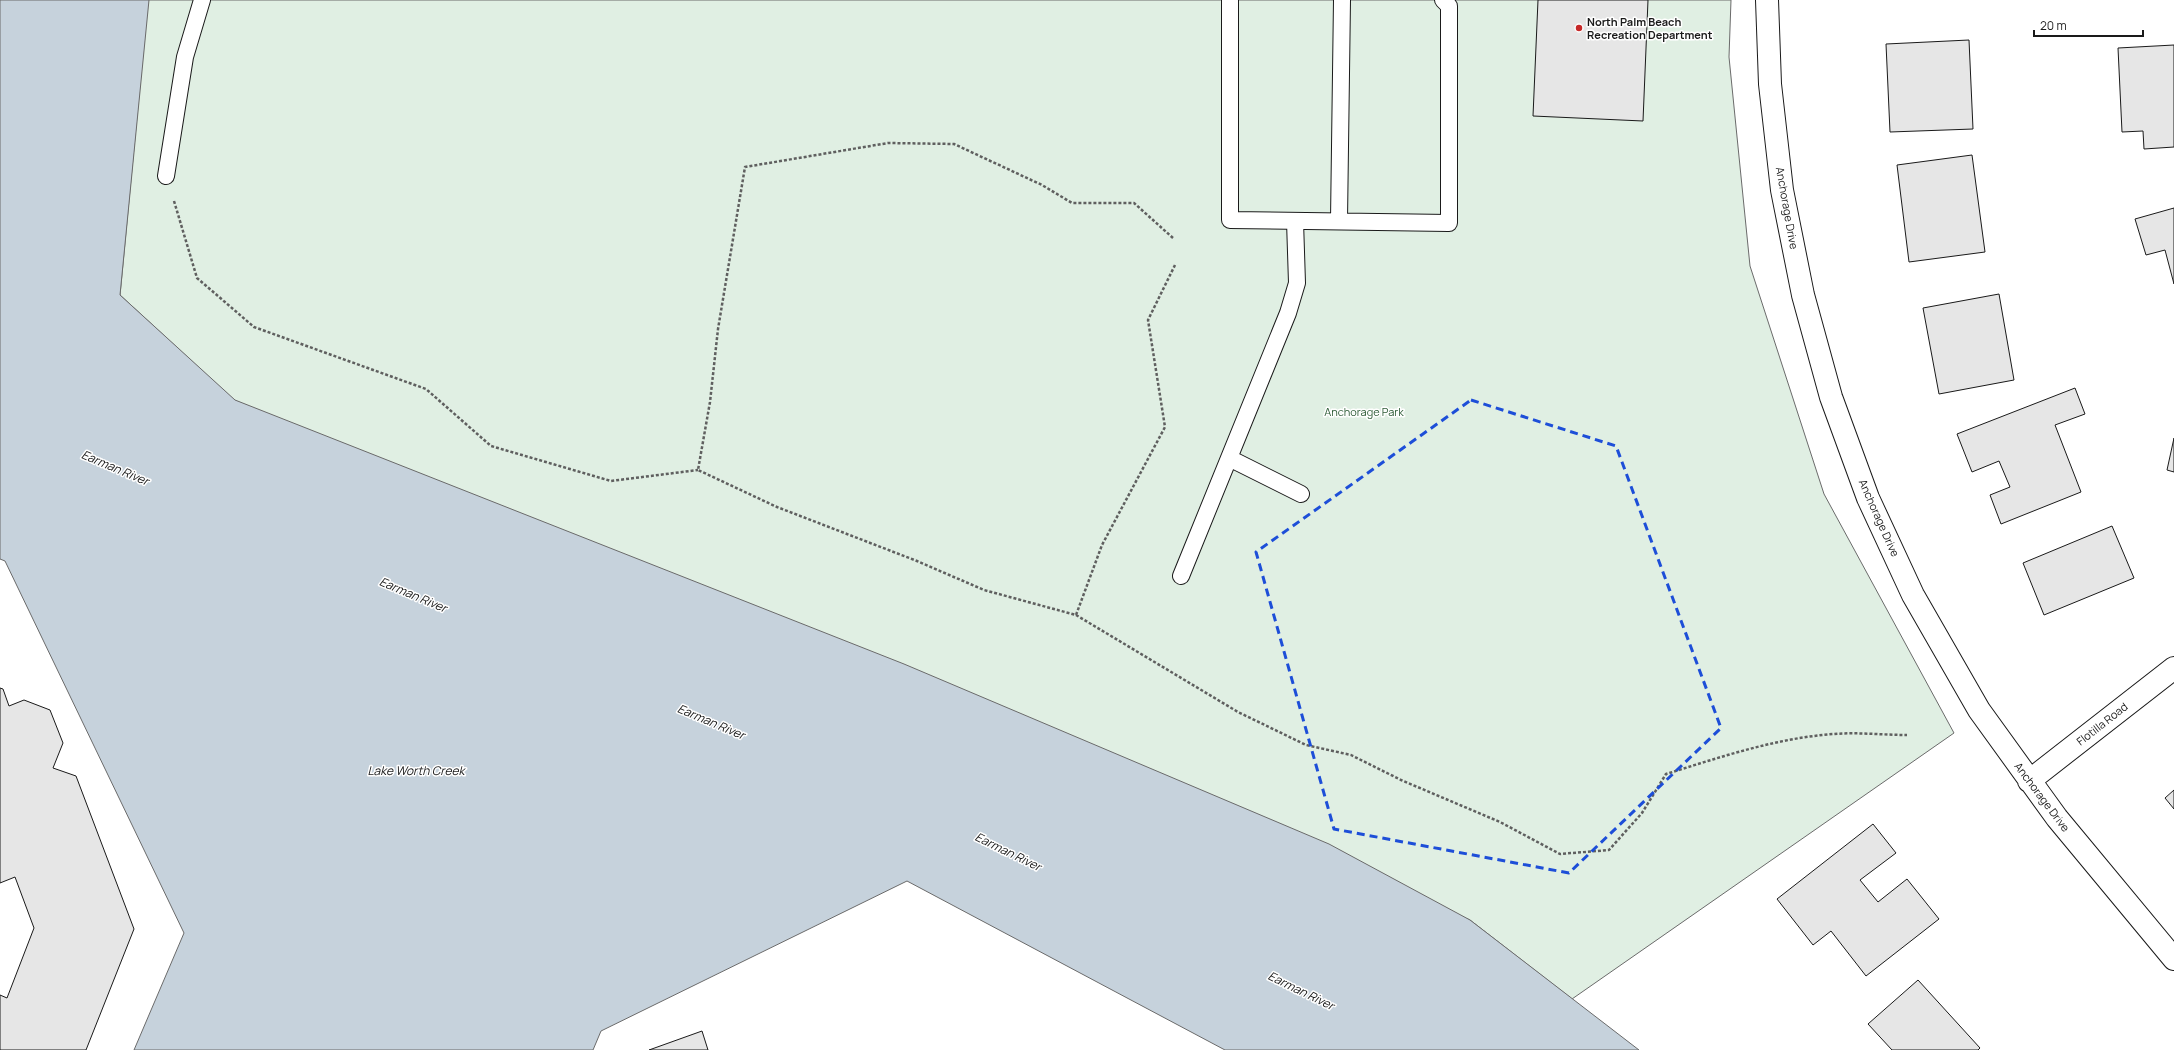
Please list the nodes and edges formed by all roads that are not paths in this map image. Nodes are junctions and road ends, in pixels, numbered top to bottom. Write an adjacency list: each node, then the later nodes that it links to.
1 (202, 0): 6 (lane)
2 (1230, 0): 8 (lane)
3 (1342, 0): 7 (lane)
4 (1443, 0): 7 (lane)
5 (1767, 0): 13 (street, Anchorage Drive)
6 (166, 176)
7 (1340, 220): 8 (lane)
8 (1295, 221): 9 (lane)
9 (1229, 458): 10 (lane); 11 (lane)
10 (1301, 494)
11 (1181, 576)
12 (2174, 668): 13 (street, Flotilla Road)
13 (2029, 781): 14 (street, Anchorage Drive)
14 (2174, 959)

